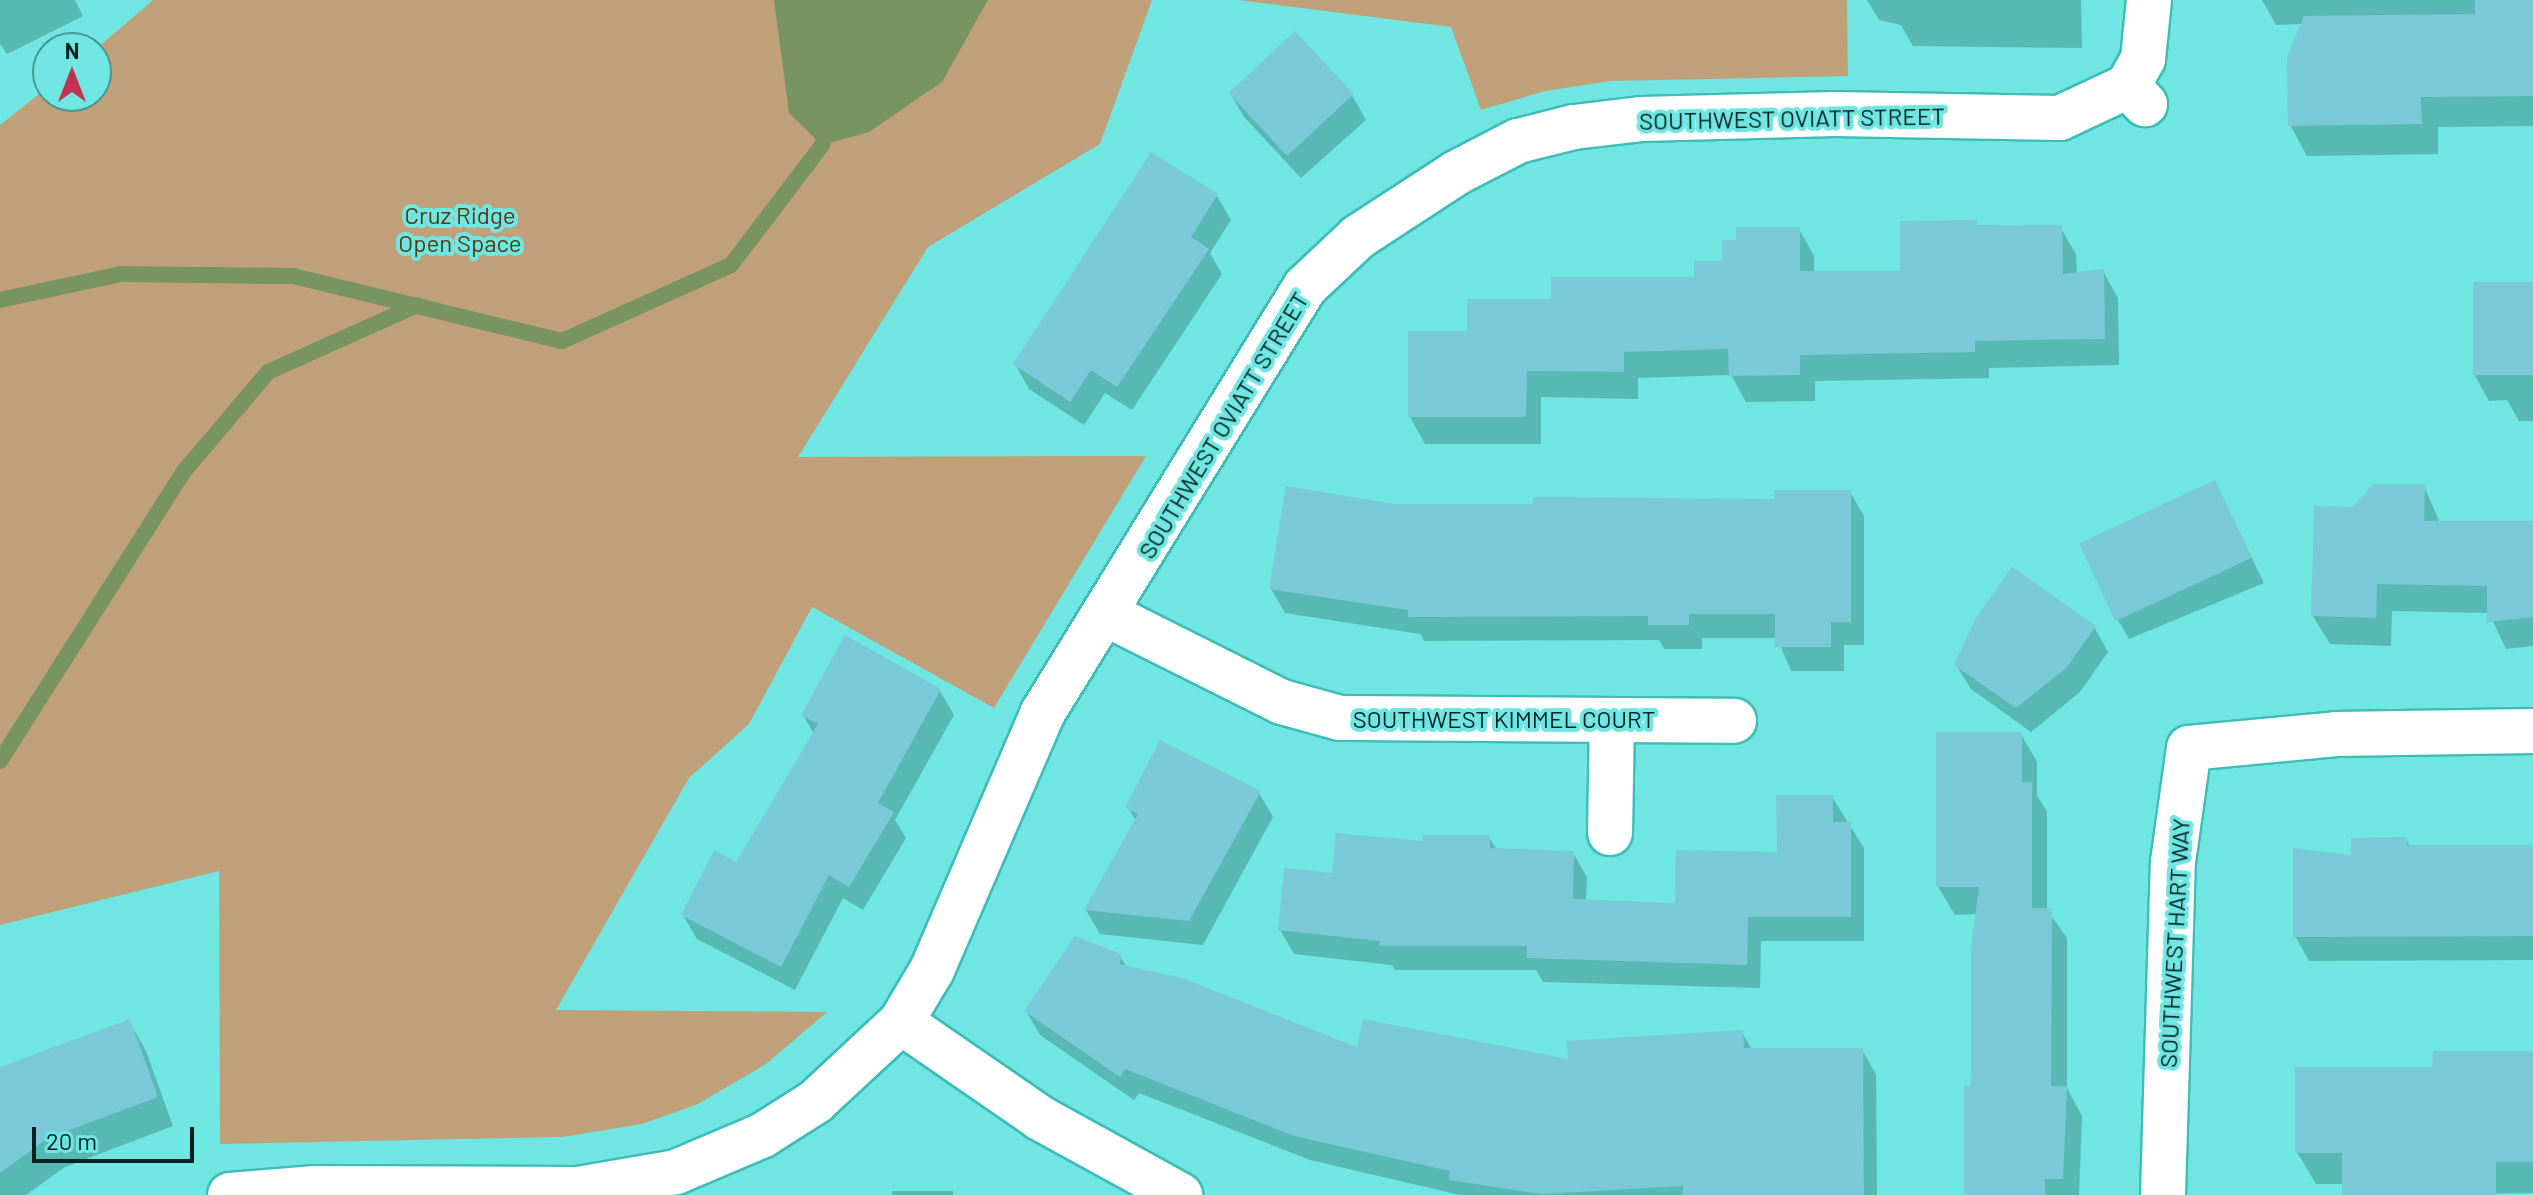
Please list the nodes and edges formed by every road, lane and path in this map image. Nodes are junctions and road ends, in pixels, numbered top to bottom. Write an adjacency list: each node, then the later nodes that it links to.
1 (2149, 0): 2 (street, SOUTHWEST OVIATT STREET)
2 (1104, 613): 3 (street, SOUTHWEST KIMMEL COURT); 7 (street, SOUTHWEST OVIATT STREET)
3 (1612, 720): 4 (street, SOUTHWEST KIMMEL COURT); 6 (street)
4 (1734, 721)
5 (2533, 731): 10 (street, SOUTHWEST HART WAY)
6 (1610, 833)
7 (901, 1022): 8 (street, SOUTHWEST OVIATT STREET); 9 (street)
8 (230, 1195)
9 (1180, 1195)
10 (2163, 1195)

